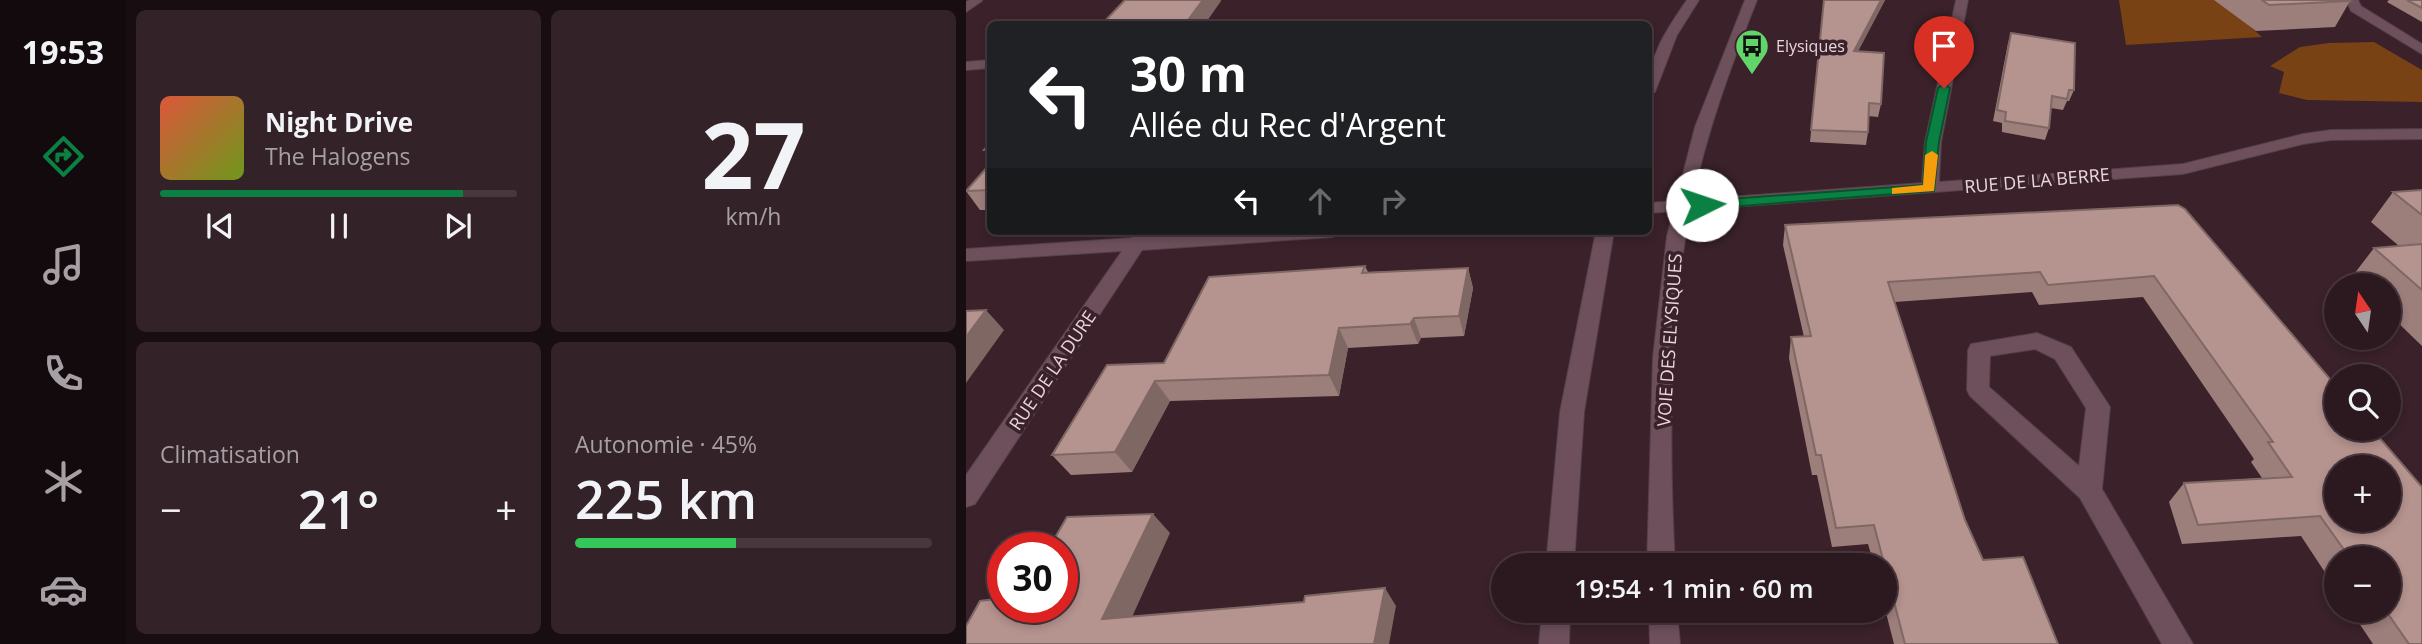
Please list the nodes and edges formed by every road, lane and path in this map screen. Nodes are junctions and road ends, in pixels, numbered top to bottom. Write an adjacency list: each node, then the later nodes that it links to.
1 (1693, 0): 10 (street)
2 (1751, 0): 13 (street, VOIE DES ELYSIQUES)
3 (1962, 0): 12 (street)
4 (2351, 0): 7 (street)
5 (976, 1): 6 (street)
6 (966, 8)
7 (2422, 50)
8 (987, 64): 9 (street)
9 (966, 66)
10 (1652, 82)
11 (2422, 134): 12 (street, RUE DE LA BERRE)
12 (1930, 188): 13 (street, RUE DE LA BERRE)
13 (1682, 206): 14 (street, RUE DE LA BERRE); 22 (street, VOIE DES ELYSIQUES)
14 (1652, 208)
15 (1205, 235): 17 (street)
16 (1604, 235): 21 (street)
17 (1141, 237): 18 (street); 20 (street, RUE DE LA DURE)
18 (966, 256)
19 (2089, 490): 19 (street); 27 (street)
20 (966, 496)
21 (1561, 553)
22 (1661, 553)
23 (1555, 623): 25 (street)
24 (1664, 623): 26 (street)
25 (1554, 644)
26 (1665, 644)
27 (2178, 644)

